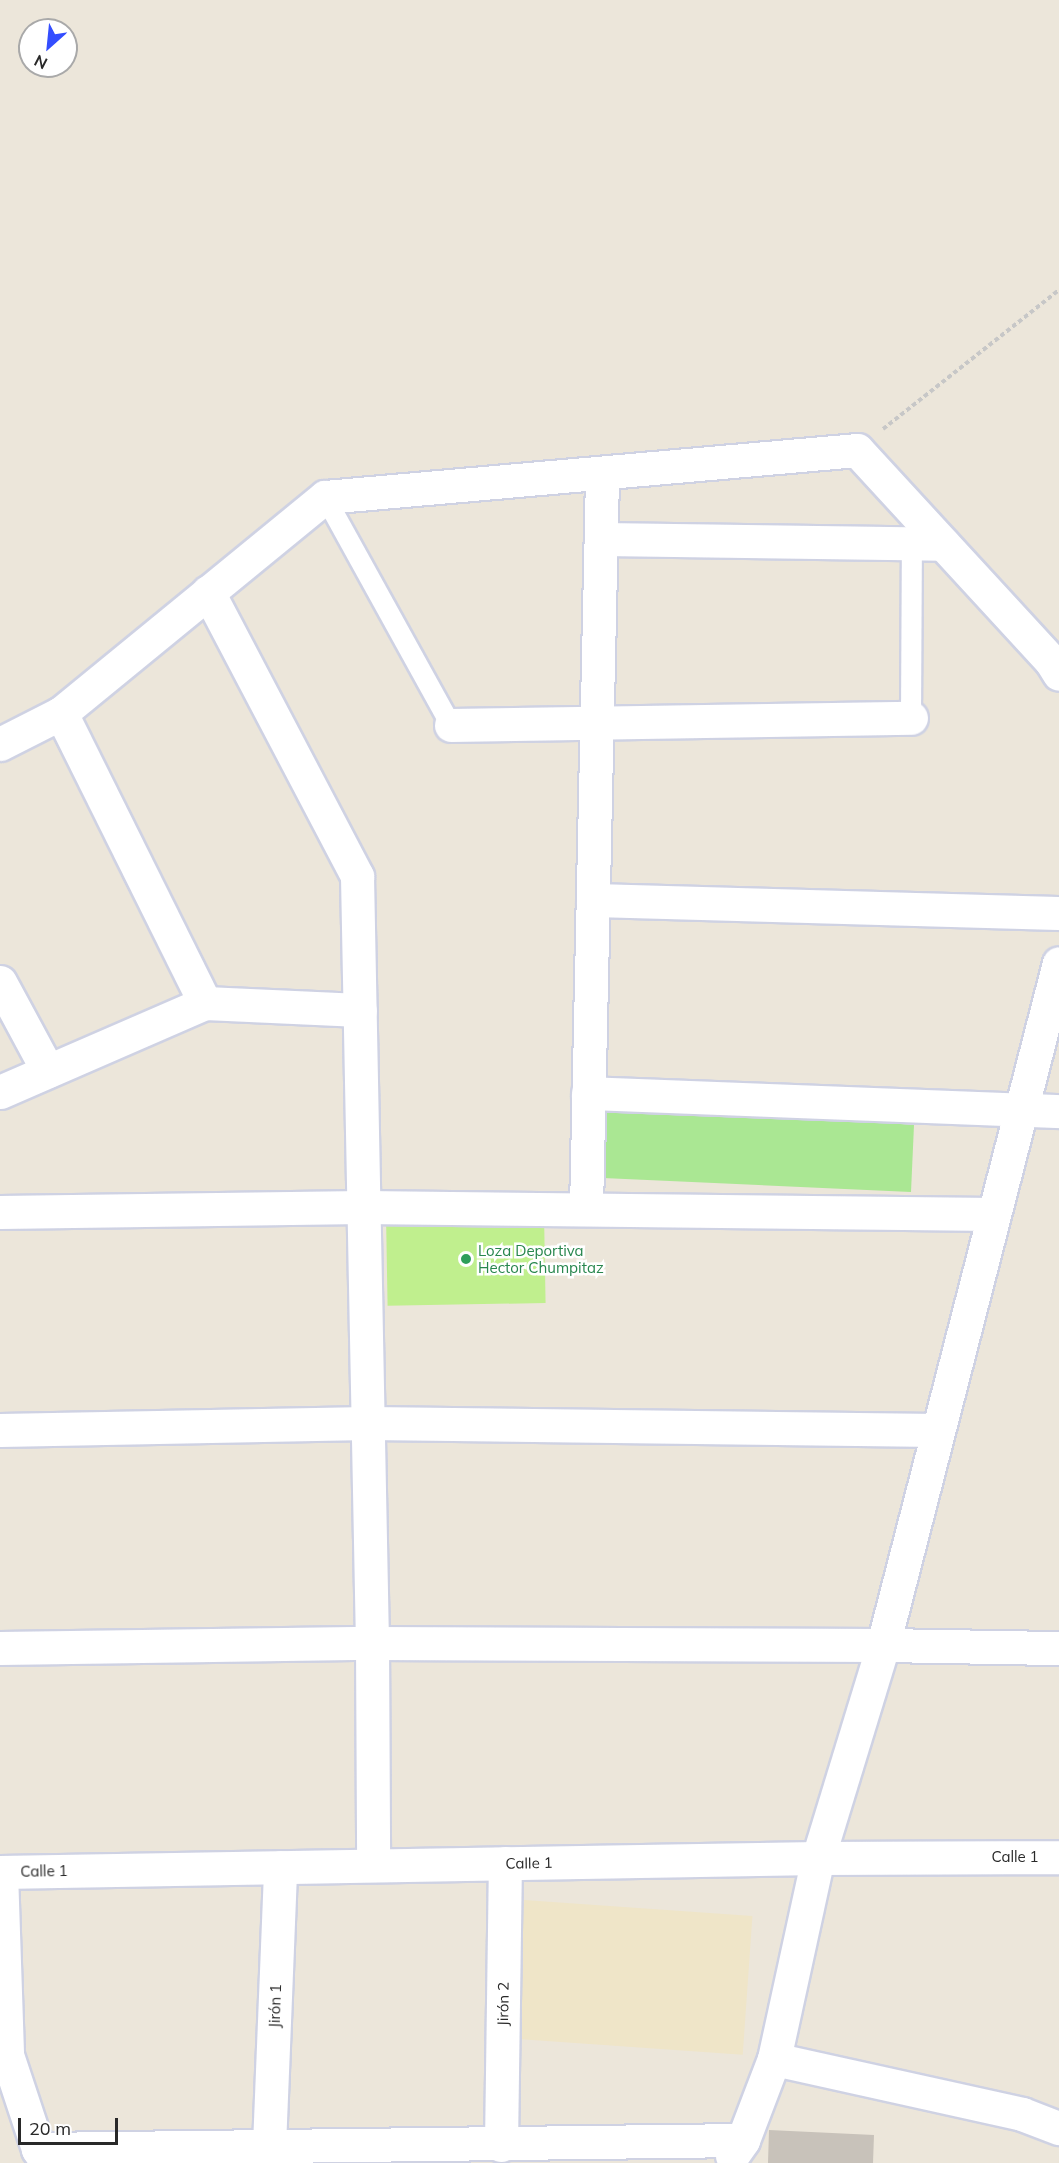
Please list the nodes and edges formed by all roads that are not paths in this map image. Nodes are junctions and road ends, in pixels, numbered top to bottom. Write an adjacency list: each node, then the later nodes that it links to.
1 (602, 473): 2 (street); 3 (street); 4 (street)
2 (325, 497): 5 (street); 10 (lane)
3 (601, 539): 4 (street); 9 (street)
4 (928, 544): 6 (street); 8 (lane)
5 (208, 592): 7 (street); 17 (street)
6 (1059, 675)
7 (61, 713): 11 (street); 16 (street)
8 (911, 718): 9 (street)
9 (596, 723): 10 (street); 12 (street)
10 (451, 725)
11 (0, 744)
12 (593, 900): 13 (street); 20 (street)
13 (1059, 913)
14 (1059, 963): 22 (street)
15 (0, 982): 18 (street)
16 (205, 1004): 17 (street); 18 (street)
17 (360, 1010): 23 (street)
18 (48, 1071): 19 (street)
19 (0, 1092)
20 (588, 1093): 22 (street); 24 (street)
21 (1059, 1111): 22 (street)
22 (1021, 1112): 26 (street)
23 (363, 1207): 24 (street); 25 (street); 27 (street)
24 (586, 1209): 26 (street)
25 (0, 1212)
26 (994, 1214): 29 (street)
27 (368, 1422): 28 (street); 29 (street); 30 (street)
28 (0, 1430)
29 (938, 1430): 31 (street)
30 (372, 1643): 31 (street); 32 (street); 37 (street)
31 (883, 1645): 33 (street); 35 (street)
32 (0, 1648)
33 (1059, 1648)
34 (1059, 1857): 35 (street, Calle 1)
35 (818, 1858): 36 (street, Calle 1); 40 (street)
36 (505, 1863): 37 (street, Calle 1); 42 (street, Jirón 2)
37 (373, 1865): 38 (street, Calle 1)
38 (280, 1867): 39 (street, Calle 1); 43 (street, Jirón 1)
39 (1, 1872): 45 (street)
40 (774, 2059): 41 (street); 44 (street)
41 (1059, 2128)
42 (501, 2145): 43 (street); 44 (street)
43 (269, 2146): 45 (street)
44 (735, 2151)
45 (42, 2156)

